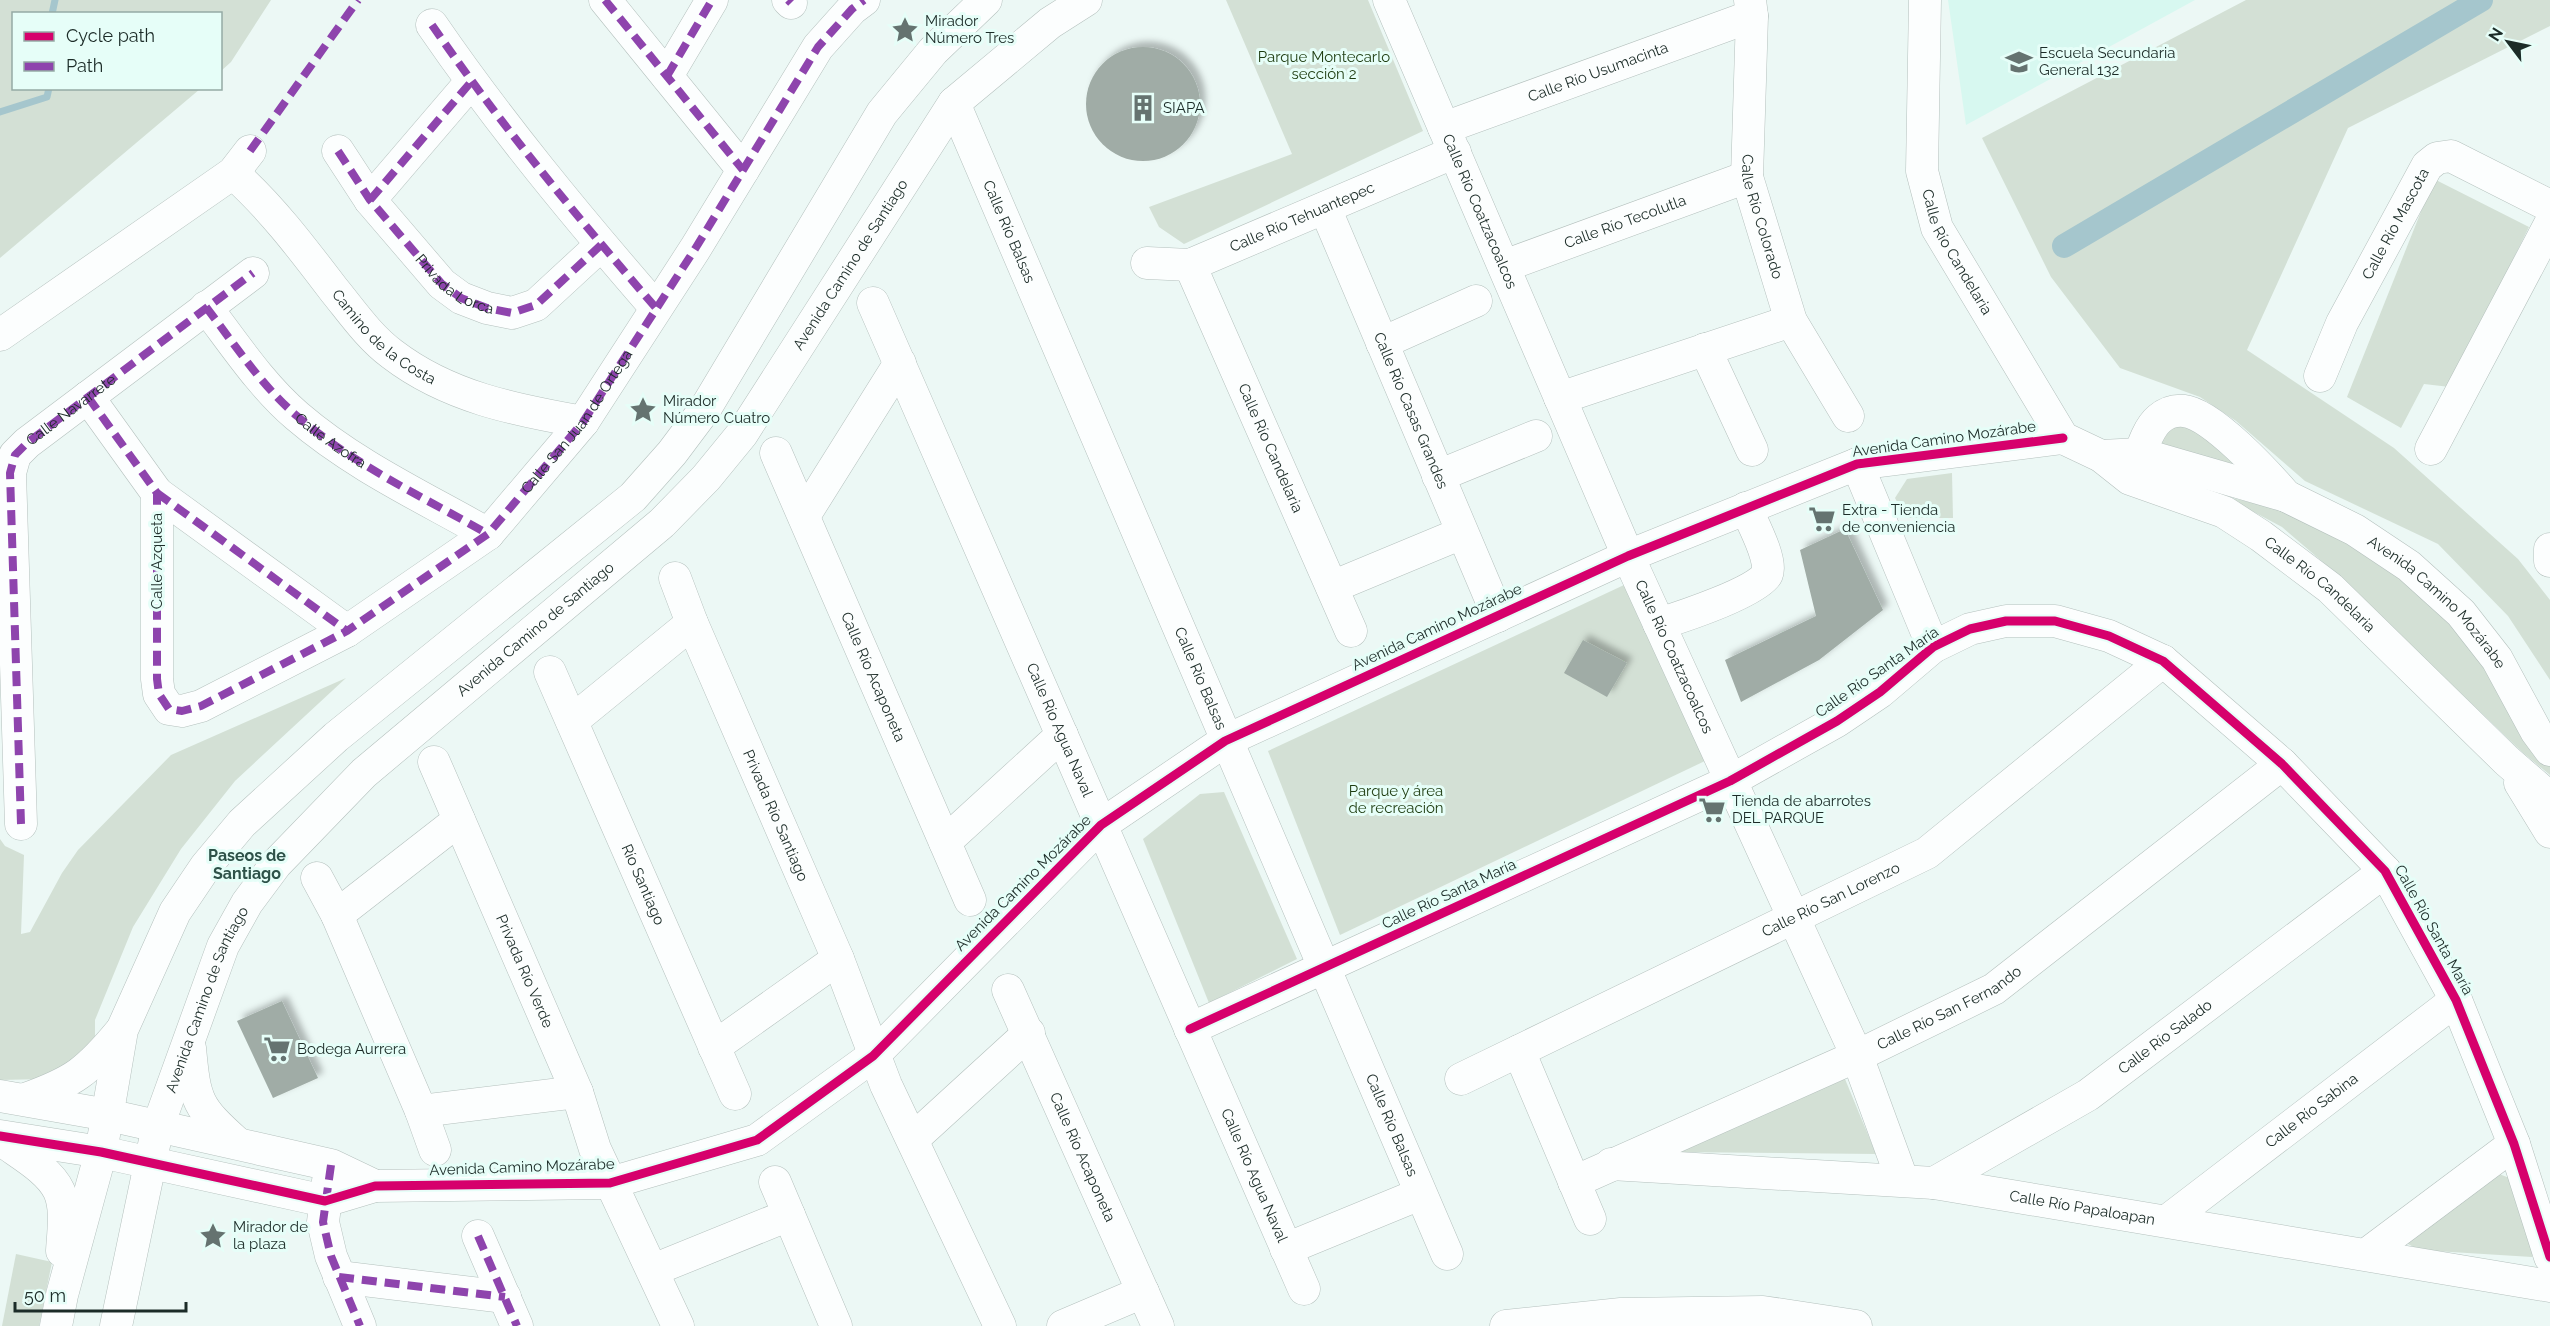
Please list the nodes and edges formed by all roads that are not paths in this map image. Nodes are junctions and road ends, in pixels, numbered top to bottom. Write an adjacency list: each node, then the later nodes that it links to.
1 (605, 0): 10 (street)
2 (712, 0): 10 (street)
3 (864, 0): 15 (street, Calle San Juan de Ortega)
4 (986, 0): 90 (street)
5 (1086, 0): 12 (street, Avenida Camino de Santiago)
6 (1389, 0): 13 (street, Calle Río Coatzacoalcos)
7 (1925, 0): 41 (street, Calle Río Candelaria)
8 (1751, 8): 13 (street, Calle Río Usumacinta); 16 (street, Calle Río Colorado)
9 (432, 25): 11 (street)
10 (667, 76): 15 (street)
11 (471, 82): 17 (street); 21 (street)
12 (954, 103): 68 (street, Calle Río Balsas); 92 (street, Avenida Camino de Santiago)
13 (1449, 140): 19 (street, Calle Río Tehuantepec); 24 (street, Calle Río Coatzacoalcos)
14 (338, 151): 17 (street, Privada Lorca)
15 (743, 170): 29 (street, Calle San Juan de Ortega)
16 (1747, 177): 24 (street, Calle Río Tecolutla); 30 (street, Calle Río Colorado)
17 (370, 200): 21 (street, Privada Lorca)
18 (2550, 206): 35 (street, Calle Río Mascota)
19 (1324, 208): 23 (street, Calle Río Tehuantepec); 32 (street, Calle Río Casas Grandes)
20 (2550, 224): 42 (street)
21 (601, 245): 29 (street)
22 (1147, 263): 23 (street, Calle Río Tehuantepec)
23 (1190, 265): 56 (street, Calle Río Candelaria)
24 (1504, 266): 37 (street, Calle Río Coatzacoalcos)
25 (253, 273): 28 (street, Calle Navarrete)
26 (1476, 301): 32 (street)
27 (873, 303): 34 (street, Calle Río Agua Naval)
28 (206, 307): 36 (street, Calle Navarrete); 53 (street, Calle Azofra)
29 (656, 308): 39 (street, Calle San Juan de Ortega)
30 (1791, 321): 33 (street); 38 (street, Calle Río Colorado)
31 (0, 335): 39 (street, Camino de la Costa)
32 (1382, 343): 47 (street, Calle Río Casas Grandes)
33 (1705, 349): 37 (street); 43 (street)
34 (900, 363): 51 (street); 67 (street, Calle Río Agua Naval)
35 (2320, 375)
36 (88, 397): 48 (street, Calle Azqueta); 76 (street, Calle Navarrete)
37 (1560, 398): 54 (street, Calle Río Coatzacoalcos)
38 (1848, 416)
39 (583, 422): 53 (street, Calle San Juan de Ortega)
40 (1536, 436): 47 (street)
41 (2063, 438): 45 (street, Avenida Camino Mozárabe); 46 (street, Calle Río Candelaria)
42 (2431, 449)
43 (1752, 450)
44 (776, 453): 51 (street, Calle Río Acaponeta)
45 (1857, 464): 50 (street, Avenida Camino Mozárabe); 62 (street)
46 (2135, 467): 49 (street, Avenida Camino Mozárabe); 49 (street, Avenida Camino Mozárabe); 70 (street, Calle Río Candelaria)
47 (1438, 476): 52 (street, Calle Río Casas Grandes)
48 (157, 494): 60 (street); 65 (street, Calle Azqueta)
49 (2286, 496): 69 (street, Avenida Camino Mozárabe)
50 (1746, 508): 54 (street, Avenida Camino Mozárabe); 59 (street)
51 (804, 516): 79 (street, Calle Río Acaponeta)
52 (1462, 532): 56 (street); 57 (street, Calle Río Casas Grandes)
53 (488, 534): 60 (street, Calle San Juan de Ortega)
54 (1628, 556): 57 (street, Avenida Camino Mozárabe); 59 (street, Calle Río Coatzacoalcos)
55 (675, 578): 58 (street, Privada Río Santiago)
56 (1332, 586): 61 (street, Calle Río Candelaria)
57 (1498, 616): 68 (street, Avenida Camino Mozárabe)
58 (692, 623): 66 (street); 85 (street, Privada Río Santiago)
59 (1659, 624): 73 (street, Calle Río Coatzacoalcos)
60 (347, 631): 65 (street, Calle San Juan de Ortega)
61 (1351, 632)
62 (1933, 647): 63 (street, Calle Río Santa María); 73 (street, Calle Río Santa María)
63 (2163, 661): 72 (street, Calle Río Santa María); 84 (street, Calle Río San Lorenzo)
64 (550, 672): 66 (street, Río Santiago)
65 (169, 709)
66 (572, 721): 93 (street, Río Santiago)
67 (1062, 735): 77 (street, Calle Río Agua Naval); 79 (street)
68 (1225, 741): 77 (street, Avenida Camino Mozárabe); 86 (street, Calle Río Balsas)
69 (2550, 750)
70 (2507, 761): 74 (street); 78 (street)
71 (434, 762): 75 (street, Privada Río Verde)
72 (2282, 764): 80 (street, Calle Río Santa María); 96 (street, Calle Río San Fernando)
73 (1730, 781): 84 (street, Calle Río Coatzacoalcos); 86 (street, Calle Río Santa María)
74 (2550, 798)
75 (459, 820): 83 (street); 98 (street, Privada Río Verde)
76 (21, 824)
77 (1101, 825): 89 (street, Calle Río Agua Naval); 95 (street, Avenida Camino Mozárabe)
78 (2550, 832)
79 (945, 842): 82 (street, Calle Río Acaponeta)
80 (2385, 871): 88 (street, Calle Río Santa María); 117 (street, Calle Río Salado)
81 (317, 878): 83 (street)
82 (970, 900)
83 (337, 915): 101 (street)
84 (1793, 920): 94 (street, Calle Río San Lorenzo); 96 (street, Calle Río Coatzacoalcos)
85 (838, 959): 93 (street); 95 (street, Privada Río Santiago)
86 (1323, 968): 89 (street, Calle Río Santa María); 119 (street, Calle Río Balsas)
87 (1008, 990): 91 (street, Calle Río Acaponeta)
88 (2456, 1000): 107 (street, Calle Río Santa María); 123 (street, Calle Río Sabina)
89 (1190, 1029): 125 (street, Calle Río Agua Naval)
90 (122, 1030): 100 (street); 102 (street)
91 (1029, 1033): 105 (street); 133 (street, Calle Río Acaponeta)
92 (189, 1042): 103 (street, Avenida Camino de Santiago); 106 (street)
93 (714, 1047): 99 (street, Río Santiago)
94 (1519, 1051): 97 (street, Calle Río San Lorenzo); 115 (street)
95 (873, 1056): 105 (street, Privada Río Santiago); 116 (street, Avenida Camino Mozárabe)
96 (1857, 1056): 111 (street, Calle Río San Fernando); 113 (street, Calle Río Coatzacoalcos)
97 (1461, 1078)
98 (577, 1092): 101 (street); 116 (street, Privada Río Verde)
99 (735, 1094)
100 (11, 1098): 102 (street, Avenida Camino Mozárabe)
101 (421, 1111): 108 (street)
102 (108, 1115): 103 (street, Avenida Camino Mozárabe); 109 (street)
103 (159, 1126): 106 (street, Avenida Camino Mozárabe); 110 (street, Avenida Camino de Santiago)
104 (0, 1137): 109 (street, Avenida Camino Mozárabe); 134 (street)
105 (913, 1139): 142 (street, Privada Río Santiago)
106 (238, 1144): 112 (street, Avenida Camino Mozárabe)
107 (2514, 1144): 127 (street); 128 (street, Calle Río Santa María)
108 (435, 1149)
109 (101, 1152): 110 (street, Avenida Camino Mozárabe); 134 (street)
110 (151, 1162): 120 (street, Avenida Camino Mozárabe); 137 (street, Avenida Camino de Santiago)
111 (1611, 1164): 113 (street, Calle Río Papaloapan); 115 (street, Calle Río San Fernando)
112 (331, 1165): 118 (street, Avenida Camino Mozárabe); 120 (street)
113 (1902, 1179): 117 (street, Calle Río Papaloapan)
114 (775, 1182): 121 (street)
115 (1574, 1182): 122 (street)
116 (610, 1183): 118 (street, Avenida Camino Mozárabe); 129 (street, Privada Río Verde)
117 (1934, 1183): 123 (street, Calle Río Papaloapan)
118 (375, 1186): 120 (street, Avenida Camino Mozárabe)
119 (1420, 1194): 125 (street); 126 (street, Calle Río Balsas)
120 (325, 1201): 130 (street)
121 (789, 1215): 129 (street); 141 (street)
122 (1590, 1219)
123 (2167, 1221): 127 (street, Calle Río Papaloapan)
124 (478, 1236): 135 (street)
125 (1286, 1250): 132 (street, Calle Río Agua Naval)
126 (1447, 1254)
127 (2367, 1254): 131 (street, Calle Río Papaloapan)
128 (2550, 1257)
129 (653, 1270): 140 (street, Privada Río Verde)
130 (339, 1277): 135 (street); 138 (street)
131 (2550, 1286)
132 (1304, 1289)
133 (1143, 1292): 143 (street); 144 (street, Calle Río Acaponeta)
134 (62, 1295): 136 (street)
135 (505, 1297): 139 (street)
136 (56, 1326)
137 (116, 1326)
138 (360, 1326)
139 (517, 1326)
140 (678, 1326)
141 (836, 1326)
142 (1000, 1326)
143 (1063, 1326)
144 (1158, 1326)
145 (1506, 1326): 146 (street)
146 (1856, 1326)

